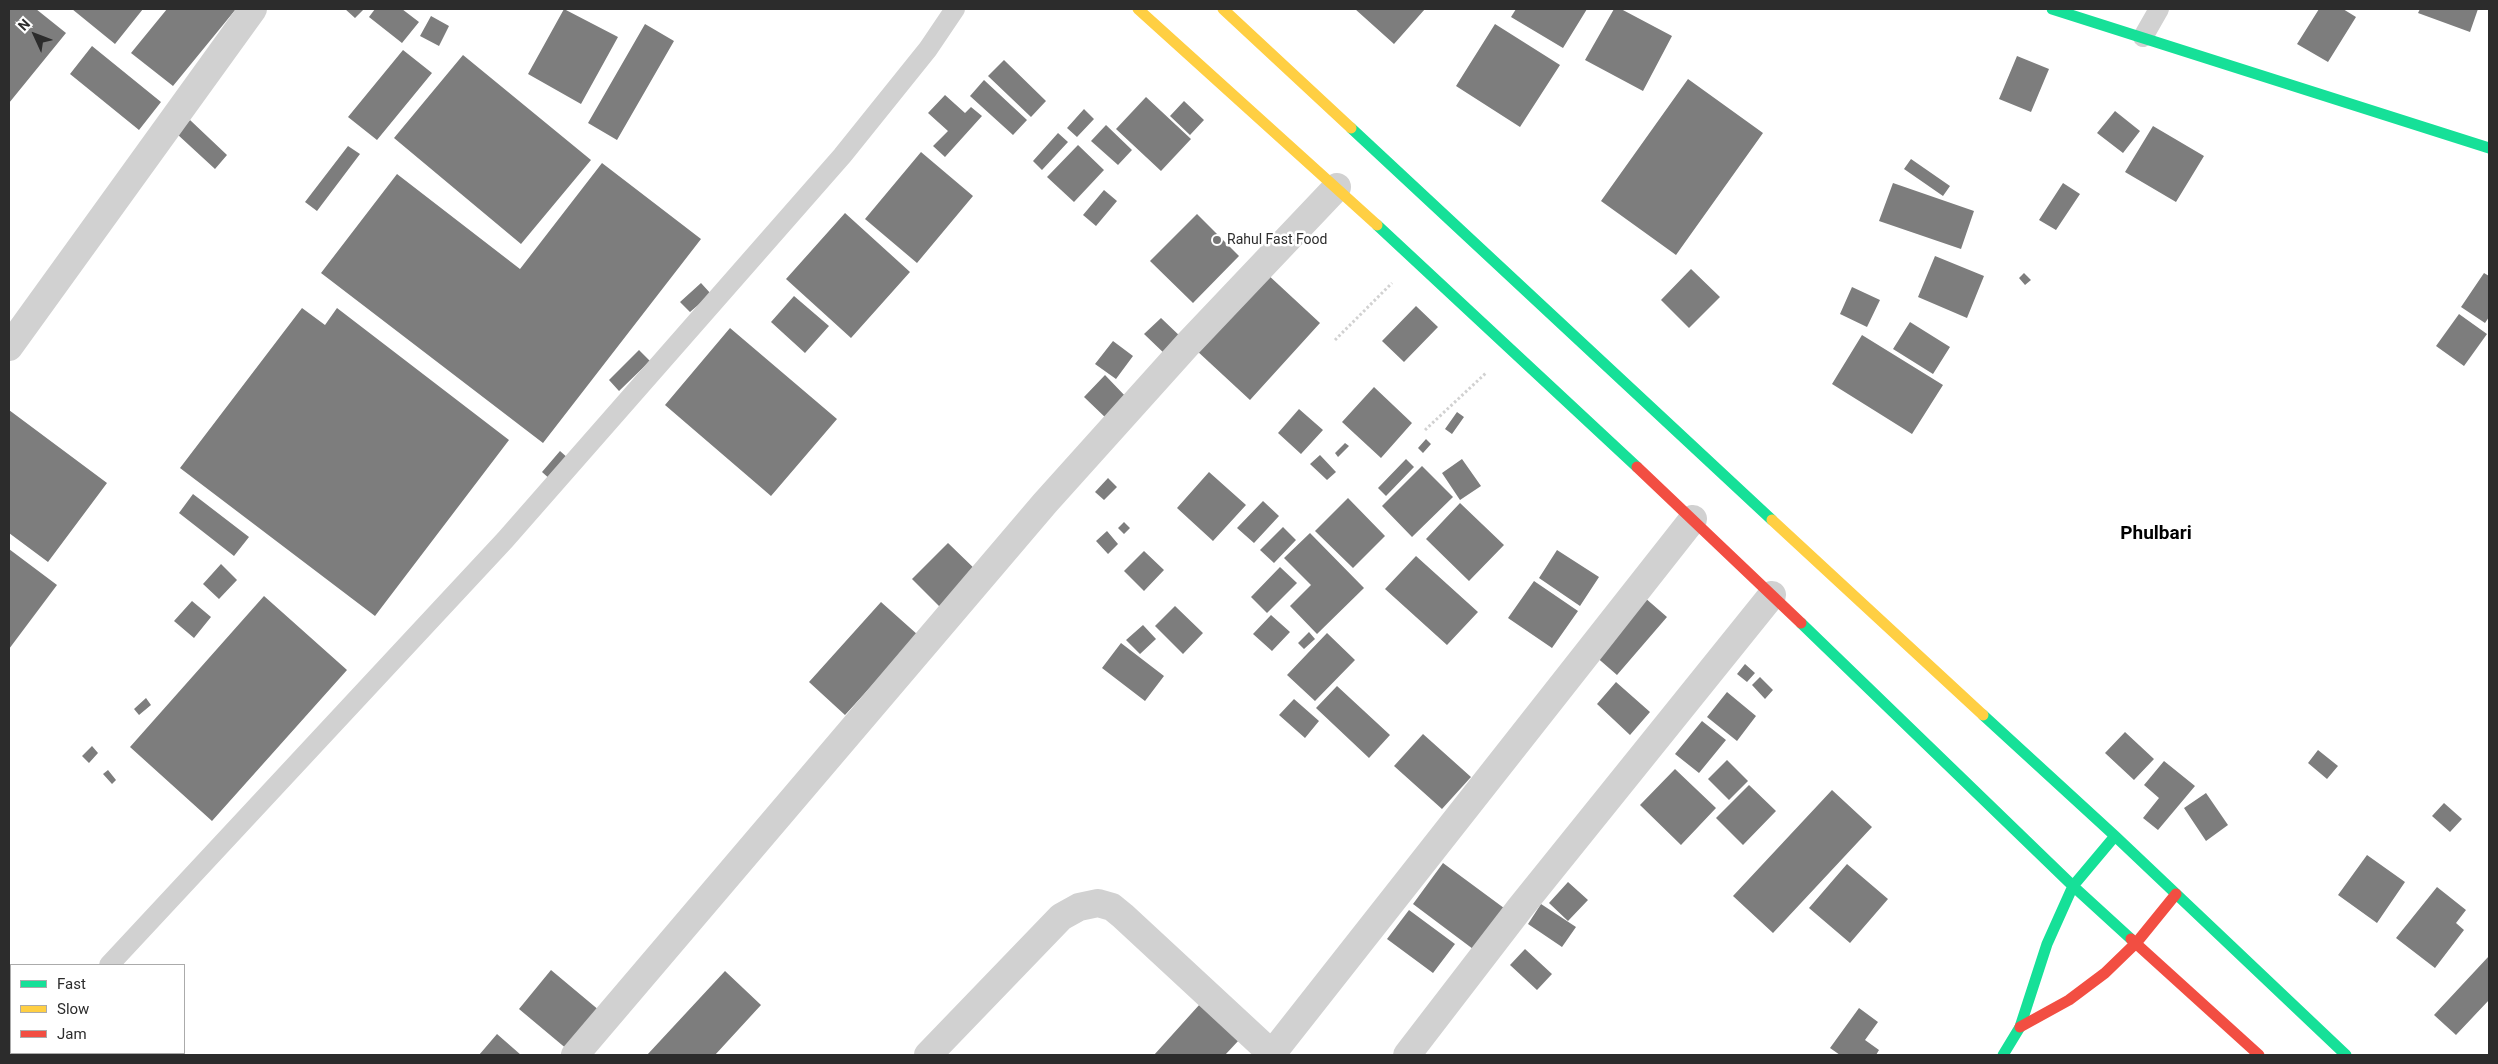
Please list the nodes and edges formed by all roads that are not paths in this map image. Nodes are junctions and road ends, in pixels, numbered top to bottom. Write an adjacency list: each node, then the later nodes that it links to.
1 (253, 9): 10 (street)
2 (956, 9): 17 (lane)
3 (1138, 9): 9 (main road)
4 (1223, 9): 13 (main road)
5 (2052, 9): 7 (main road)
6 (2159, 9): 7 (lane)
7 (2143, 37): 8 (main road)
8 (2489, 148)
9 (1337, 187): 11 (main road); 19 (street)
10 (9, 347)
11 (1693, 519): 12 (main road); 21 (street)
12 (1772, 595): 14 (main road); 22 (street)
13 (2115, 836): 14 (main road); 15 (main road)
14 (2072, 886): 16 (main road); 18 (main road)
15 (2176, 894): 16 (main road); 25 (main road)
16 (2137, 942): 18 (main road); 24 (main road)
17 (110, 964)
18 (2020, 1027): 23 (main road)
19 (575, 1055)
20 (928, 1055): 21 (street)
21 (1272, 1055)
22 (1407, 1055)
23 (2003, 1055)
24 (2259, 1055)
25 (2346, 1055)

